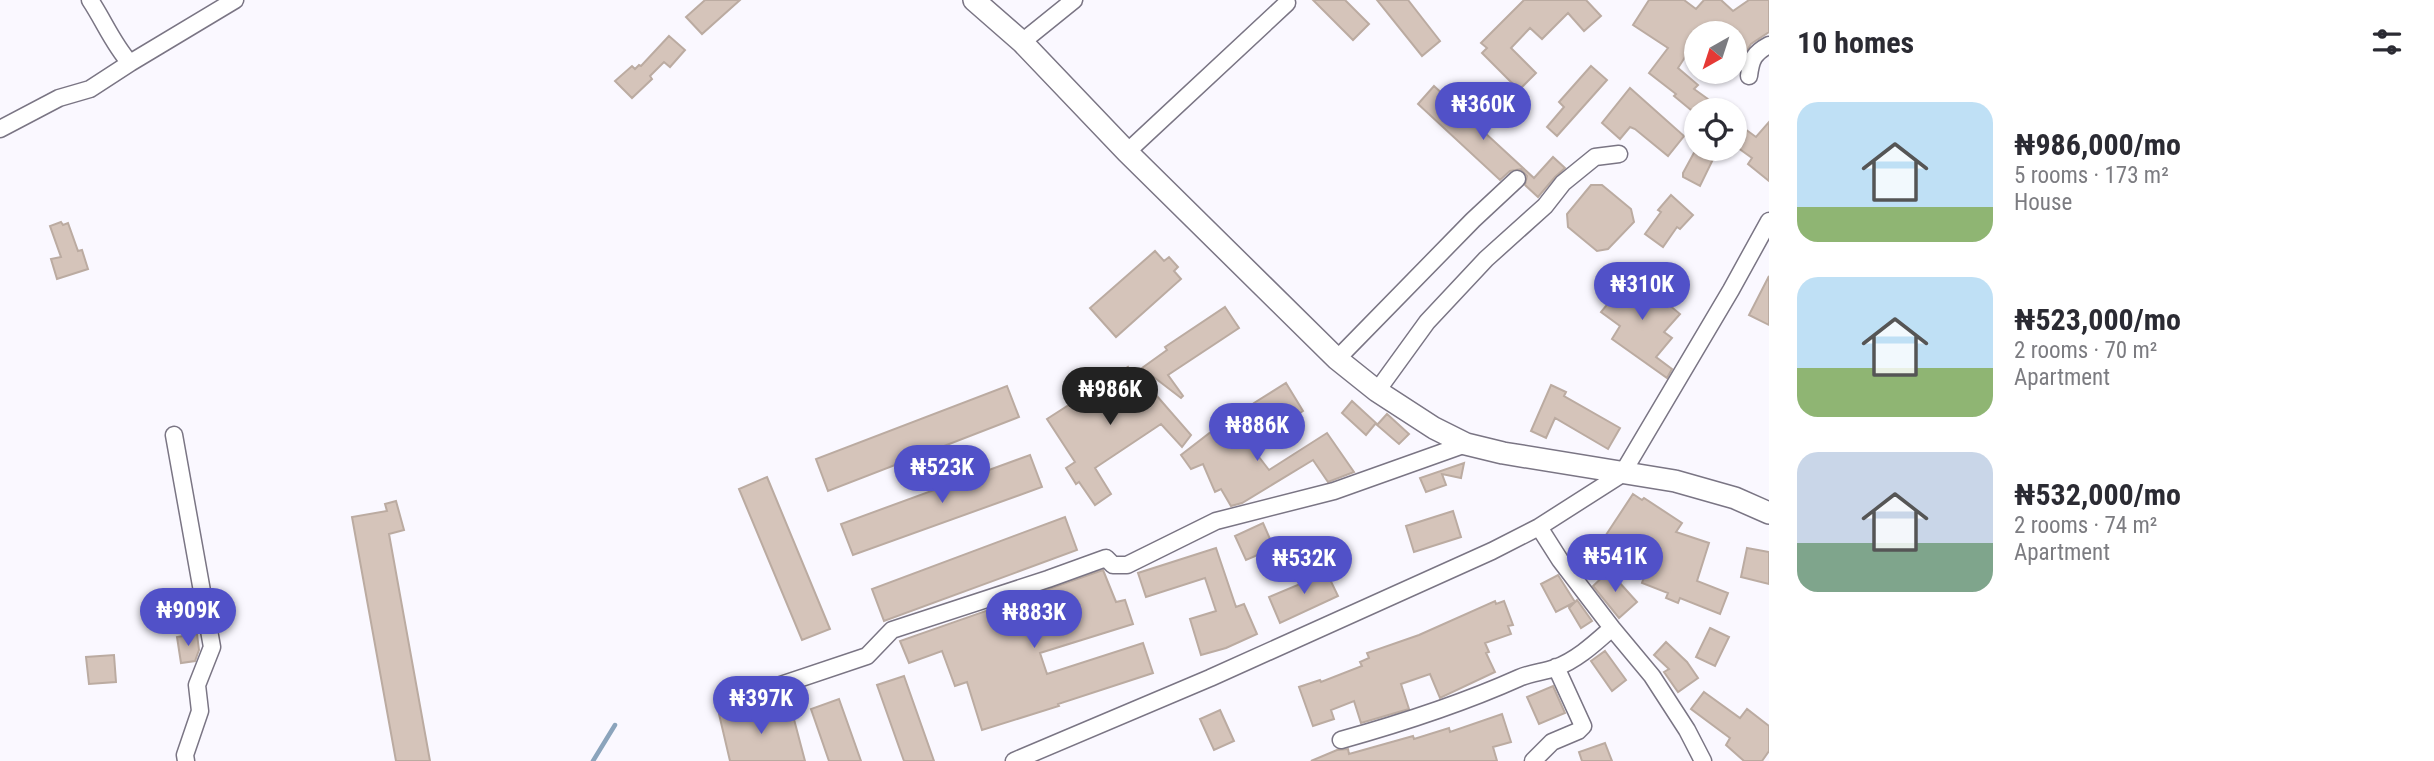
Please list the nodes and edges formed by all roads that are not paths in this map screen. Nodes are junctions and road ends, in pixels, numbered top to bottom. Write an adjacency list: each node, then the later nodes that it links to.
1 (90, 0): 8 (street)
2 (235, 0): 8 (street)
3 (974, 0): 6 (main road)
4 (1074, 0): 6 (street)
5 (1287, 3): 11 (street)
6 (1022, 43): 11 (main road)
7 (1769, 45): 9 (street)
8 (130, 63): 10 (street)
9 (1749, 76)
10 (0, 129)
11 (1127, 152): 15 (main road)
12 (1619, 154): 16 (street)
13 (1517, 179): 15 (street)
14 (1769, 221): 19 (street)
15 (1337, 359): 16 (main road)
16 (1377, 391): 18 (main road)
17 (174, 435): 26 (street)
18 (1466, 444): 19 (main road); 24 (street)
19 (1622, 474): 20 (main road); 21 (street)
20 (1769, 513)
21 (1539, 527): 22 (street); 27 (street)
22 (1612, 628): 23 (street); 29 (street)
23 (1556, 667): 25 (street); 28 (street)
24 (742, 698)
25 (1341, 740)
26 (186, 761)
27 (1014, 761)
28 (1533, 761)
29 (1703, 761)

